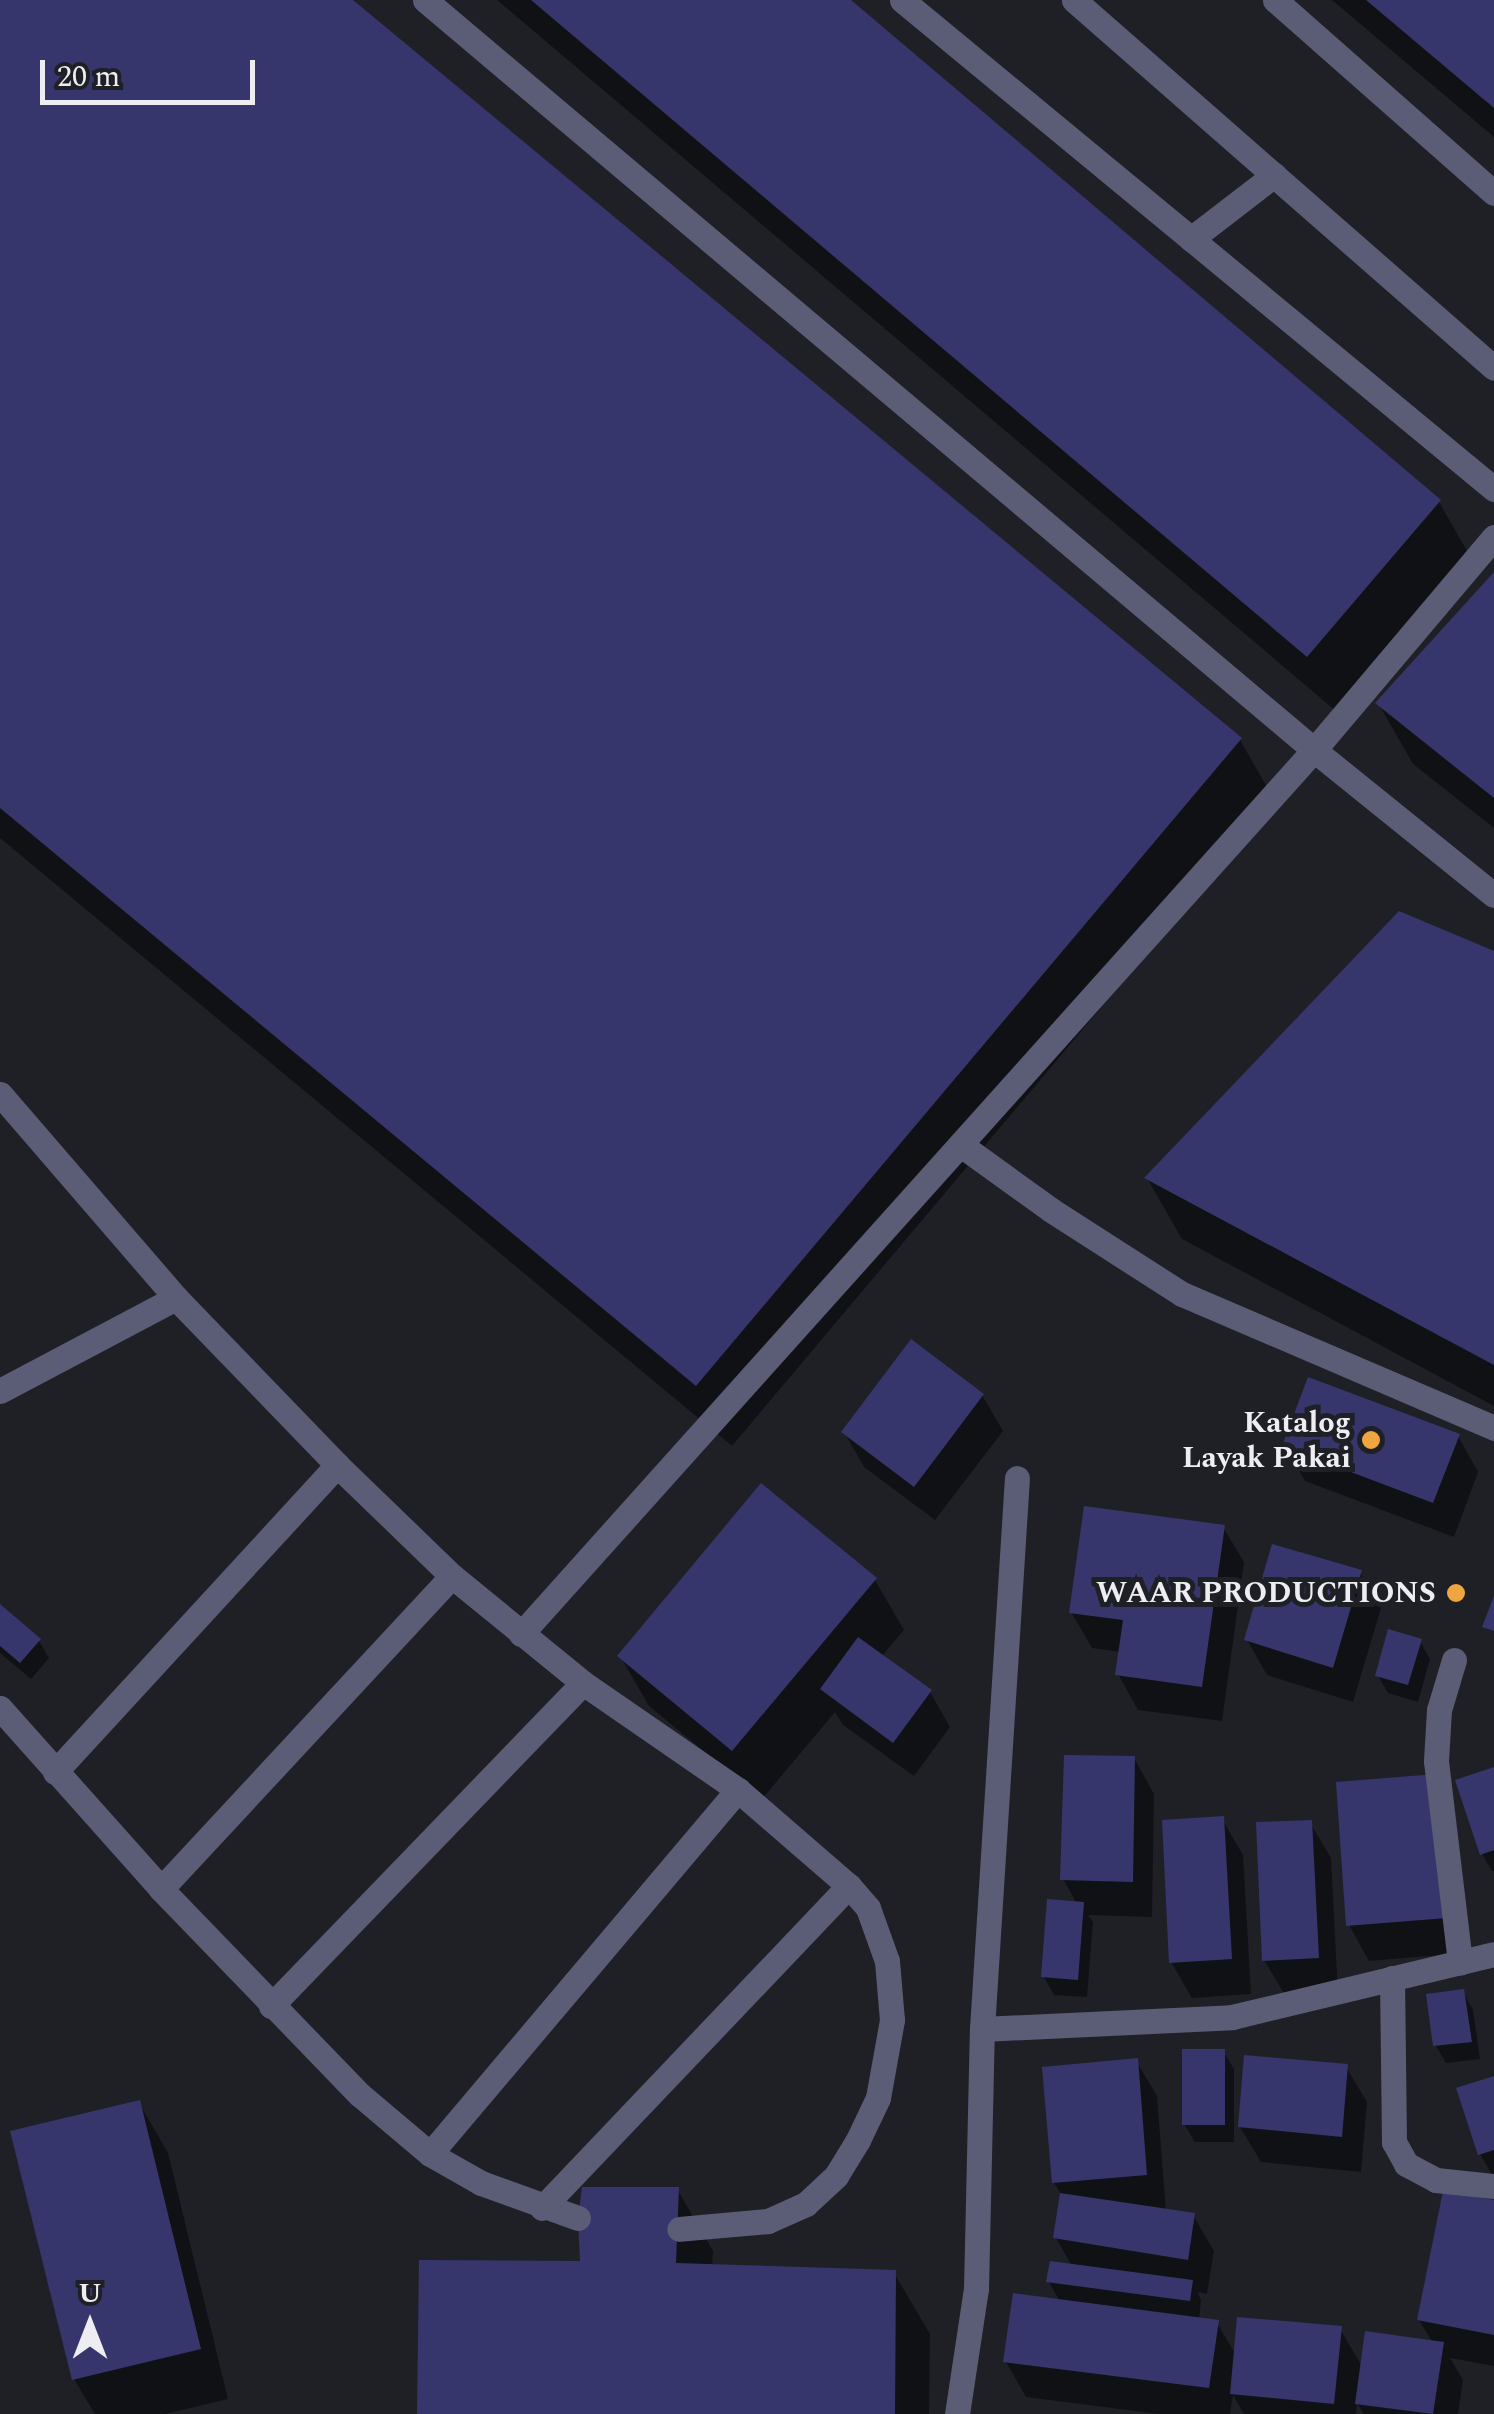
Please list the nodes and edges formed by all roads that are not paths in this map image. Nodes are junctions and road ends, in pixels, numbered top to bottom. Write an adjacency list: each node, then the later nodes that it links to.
1 (425, 0): 11 (street)
2 (902, 0): 7 (street)
3 (1074, 0): 5 (street)
4 (1275, 0): 6 (street)
5 (1274, 175): 7 (street); 8 (street)
6 (1494, 193)
7 (1192, 239): 9 (street)
8 (1494, 368)
9 (1494, 489)
10 (1494, 537): 11 (street)
11 (1314, 750): 12 (street); 14 (street)
12 (1494, 895)
13 (0, 1094): 15 (street)
14 (961, 1145): 17 (street); 21 (street)
15 (176, 1298): 16 (street); 18 (street)
16 (0, 1391)
17 (1494, 1428)
18 (337, 1465): 20 (street); 25 (street)
19 (1018, 1478): 33 (street)
20 (452, 1576): 21 (street); 28 (street)
21 (522, 1634): 23 (street)
22 (1454, 1660): 30 (street)
23 (584, 1683): 26 (street); 32 (street)
24 (0, 1708): 25 (street)
25 (56, 1772): 28 (street)
26 (738, 1790): 27 (street); 34 (street)
27 (849, 1886): 36 (street); 38 (street)
28 (162, 1889): 32 (street)
29 (1494, 1954): 30 (street)
30 (1460, 1963): 31 (street)
31 (1392, 1978): 33 (street); 35 (street)
32 (271, 2006): 34 (street)
33 (982, 2028): 39 (street)
34 (430, 2154): 36 (street)
35 (1494, 2186)
36 (542, 2208): 37 (street)
37 (578, 2218)
38 (679, 2229)
39 (957, 2414)

